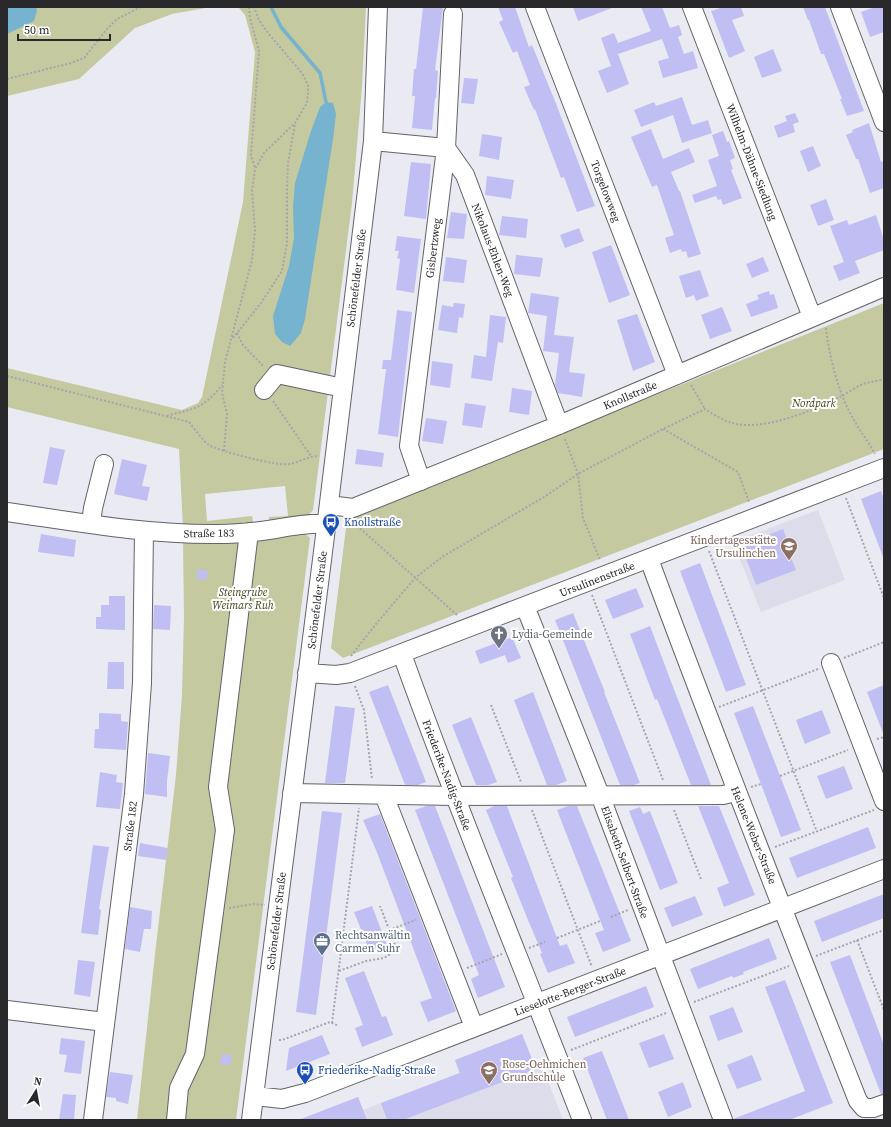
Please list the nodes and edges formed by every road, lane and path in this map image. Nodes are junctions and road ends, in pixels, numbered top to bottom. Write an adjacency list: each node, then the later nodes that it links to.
1 (141, 7): 9 (path)
2 (249, 7): 14 (path)
3 (254, 7): 11 (path)
4 (378, 7): 12 (street, Schönefelder Straße)
5 (534, 7): 20 (street, Torgelowweg)
6 (692, 7): 16 (street, Wilhelm-Dähne-Siedlung)
7 (840, 7): 10 (street)
8 (453, 14): 13 (street, Gisbertzweg)
9 (7, 79)
10 (884, 122)
11 (295, 123): 14 (path); 17 (path)
12 (373, 141): 13 (street); 24 (street, Schönefelder Straße)
13 (446, 148): 29 (street, Nikolaus-Ehlen-Weg); 37 (street, Gisbertzweg)
14 (256, 169): 18 (path)
15 (884, 287): 16 (street, Knollstraße)
16 (819, 321): 20 (street, Knollstraße); 26 (path)
17 (237, 333): 18 (path); 19 (path)
18 (232, 339): 23 (path)
19 (266, 369)
20 (680, 373): 27 (path); 29 (street, Knollstraße)
21 (7, 376): 28 (path)
22 (884, 379): 26 (path)
23 (223, 384): 28 (path); 31 (path)
24 (343, 388): 25 (street); 40 (street, Schönefelder Straße)
25 (264, 390): 32 (path)
26 (843, 396): 27 (path); 34 (path)
27 (705, 408): 30 (path)
28 (167, 416): 31 (path)
29 (559, 425): 36 (path); 37 (street, Knollstraße)
30 (663, 429): 36 (path); 39 (path)
31 (224, 451): 32 (path)
32 (311, 456): 33 (path)
33 (322, 456)
34 (880, 461): 48 (street, Ursulinenstraße)
35 (104, 464): 43 (street)
36 (578, 474): 49 (path); 50 (path)
37 (421, 481): 40 (street, Knollstraße)
38 (845, 496): 52 (path)
39 (749, 502)
40 (329, 505): 44 (street, Schönefelder Straße)
41 (7, 512): 43 (street, Straße 183)
42 (350, 520): 50 (path)
43 (91, 524): 45 (street, Straße 183)
44 (326, 524): 46 (street, Straße 183); 59 (street, Schönefelder Straße)
45 (144, 531): 46 (street, Straße 183); 103 (street, Straße 182)
46 (249, 532): 84 (street)
47 (709, 549): 61 (path)
48 (649, 559): 53 (street, Ursulinenstraße); 63 (street, Helene-Weber-Straße)
49 (600, 560)
50 (414, 578): 54 (path); 57 (path)
51 (591, 594): 73 (path)
52 (884, 598)
53 (525, 606): 56 (street, Ursulinenstraße); 72 (street, Elisabeth-Selbert-Straße)
54 (457, 615)
55 (884, 642): 58 (path)
56 (402, 654): 59 (street, Ursulinenstraße); 74 (street, Friederike-Nadig-Straße)
57 (351, 657)
58 (831, 663): 61 (path); 65 (street)
59 (307, 673): 69 (street, Schönefelder Straße)
60 (354, 685): 70 (path)
61 (763, 690): 63 (path); 66 (path)
62 (491, 704): 71 (path)
63 (706, 712): 68 (street, Helene-Weber-Straße)
64 (884, 737): 65 (path)
65 (863, 745): 66 (path); 75 (street)
66 (794, 771): 67 (path); 76 (path)
67 (780, 776)
68 (736, 792): 73 (street); 77 (street, Helene-Weber-Straße)
69 (292, 793): 70 (street); 82 (street, Schönefelder Straße)
70 (373, 795): 74 (street); 85 (street); 97 (path)
71 (526, 795): 72 (street); 74 (street); 89 (path)
72 (600, 795): 73 (street); 80 (street, Elisabeth-Selbert-Straße)
73 (668, 795): 79 (path)
74 (454, 796): 93 (street, Friederike-Nadig-Straße)
75 (880, 805): 76 (path)
76 (817, 832): 77 (path)
77 (761, 853): 83 (street, Helene-Weber-Straße)
78 (884, 869): 83 (street, Lieselotte-Berger-Straße)
79 (701, 879)
80 (641, 904): 86 (path); 94 (street, Elisabeth-Selbert-Straße)
81 (380, 906): 88 (path)
82 (278, 907): 84 (path); 109 (street, Schönefelder Straße)
83 (783, 908): 94 (street, Lieselotte-Berger-Straße); 95 (street, Helene-Weber-Straße)
84 (214, 909): 112 (street)
85 (430, 915): 88 (path); 98 (street)
86 (611, 917)
87 (600, 921): 89 (path)
88 (389, 930): 97 (path)
89 (578, 930): 91 (path); 96 (path)
90 (884, 930): 92 (path)
91 (557, 938)
92 (857, 940): 95 (path); 102 (path)
93 (516, 949): 98 (path); 99 (street, Friederike-Nadig-Straße)
94 (660, 956): 99 (street, Lieselotte-Berger-Straße); 100 (street, Elisabeth-Selbert-Straße)
95 (804, 961): 100 (path); 110 (street, Helene-Weber-Straße)
96 (593, 967)
97 (338, 971): 104 (path)
98 (453, 974): 106 (street)
99 (537, 1003): 106 (street, Lieselotte-Berger-Straße); 108 (street, Friederike-Nadig-Straße)
100 (680, 1008): 108 (path); 115 (street, Elisabeth-Selbert-Straße)
101 (7, 1010): 103 (street)
102 (884, 1010)
103 (105, 1022): 111 (street, Straße 182)
104 (332, 1023): 105 (path); 107 (path)
105 (338, 1026)
106 (474, 1027): 109 (street, Lieselotte-Berger-Straße)
107 (279, 1040)
108 (557, 1055): 114 (street, Friederike-Nadig-Straße)
109 (254, 1096): 113 (street, Schönefelder Straße)
110 (884, 1104)
111 (93, 1120)
112 (176, 1120)
113 (251, 1120)
114 (582, 1120)
115 (723, 1120)

